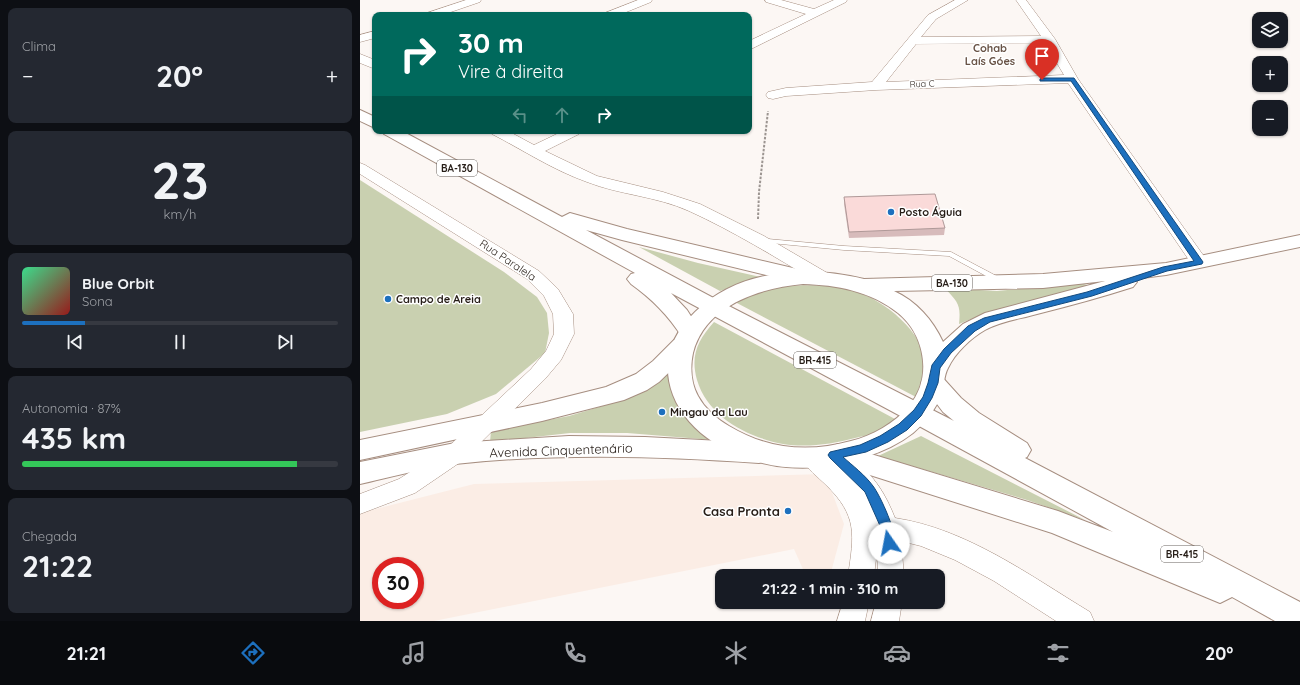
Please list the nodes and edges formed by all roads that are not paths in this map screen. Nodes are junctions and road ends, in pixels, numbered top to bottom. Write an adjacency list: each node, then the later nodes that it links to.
1 (476, 0): 7 (street)
2 (770, 0): 9 (street)
3 (842, 0): 9 (street)
4 (963, 0): 13 (street)
5 (1021, 0): 12 (street)
6 (640, 1): 8 (street)
7 (440, 12)
8 (616, 12)
9 (815, 13): 14 (street)
10 (372, 35): 11 (street)
11 (360, 39)
12 (1049, 39): 13 (street); 17 (street)
13 (914, 41): 18 (street)
14 (752, 44)
15 (360, 58): 16 (street)
16 (372, 64)
17 (1072, 79): 18 (street, Rua C); 30 (street)
18 (876, 86): 19 (street, Rua C)
19 (773, 95)
20 (360, 115): 21 (main road)
21 (372, 121)
22 (395, 134): 27 (main road, BA-130)
23 (502, 134): 25 (street)
24 (568, 134): 25 (street)
25 (533, 151): 28 (street)
26 (360, 168): 39 (street, Rua Paralela)
27 (525, 206): 32 (main road); 35 (main road, BR-415); 36 (main road)
28 (758, 240): 32 (street); 33 (lane)
29 (1300, 241): 30 (main road, BA-130)
30 (1199, 262): 31 (main road, BA-130)
31 (1166, 269): 33 (main road, BA-130); 37 (main road)
32 (813, 278): 34 (main road); 35 (main road)
33 (1003, 282): 34 (main road, BA-130)
34 (861, 285): 37 (main road)
35 (713, 307): 36 (main road); 38 (main road, BR-415)
36 (686, 339): 39 (main road); 41 (main road)
37 (934, 375): 38 (main road); 51 (main road)
38 (917, 413): 43 (main road); 51 (main road, BR-415)
39 (483, 425): 40 (main road); 42 (street, Rua Paralela)
40 (360, 450)
41 (763, 453): 42 (main road, Avenida Cinquentenário); 43 (main road)
42 (454, 455): 44 (main road, Avenida Cinquentenário); 45 (street, Rua Paralela)
43 (828, 456): 46 (street); 55 (main road)
44 (360, 473)
45 (360, 504)
46 (876, 527): 47 (street); 48 (street); 54 (street)
47 (861, 569)
48 (891, 569)
49 (854, 609): 52 (street)
50 (888, 609): 53 (street)
51 (1300, 617)
52 (851, 621)
53 (886, 621)
54 (1080, 621)
55 (1296, 621)

